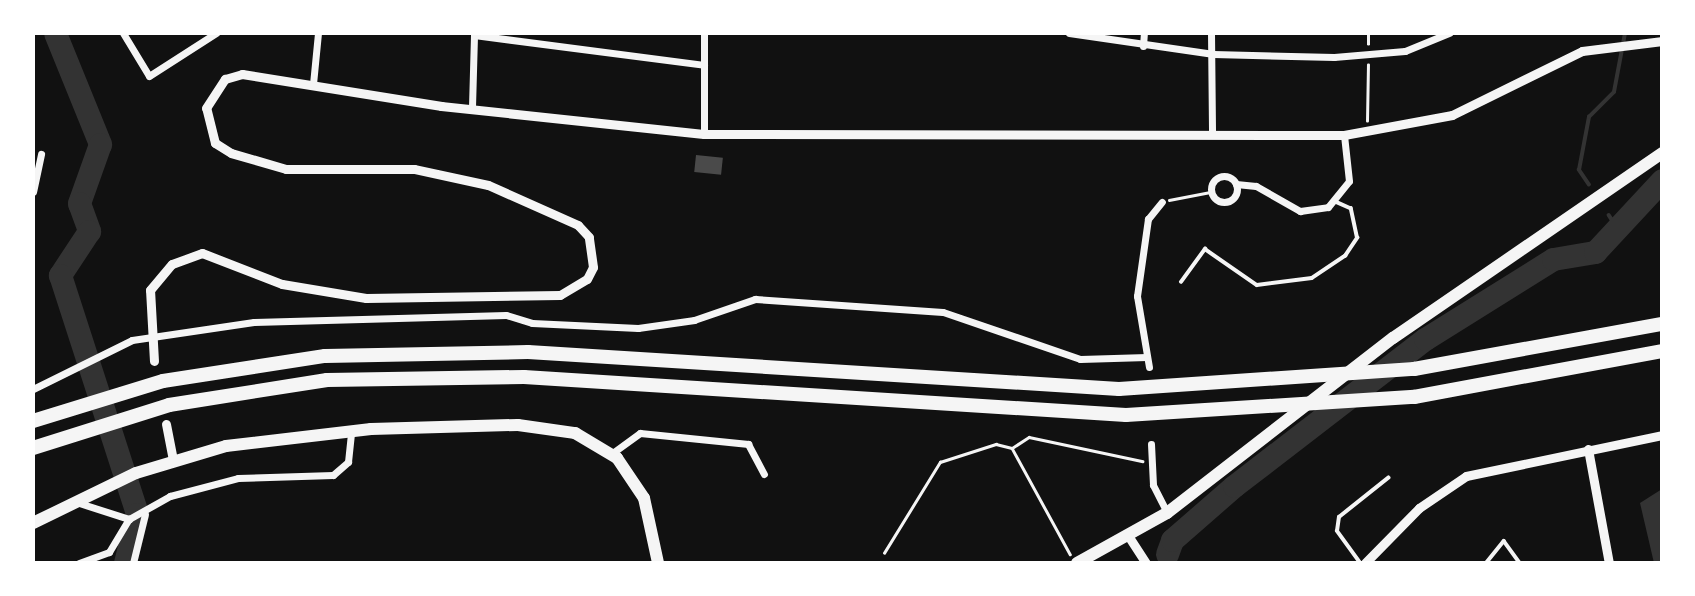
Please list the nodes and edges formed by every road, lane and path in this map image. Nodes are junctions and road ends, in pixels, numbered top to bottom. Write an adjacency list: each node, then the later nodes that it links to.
1 (123, 33): 2 (street)
2 (216, 33)
3 (318, 33): 15 (street)
4 (704, 33): 14 (street)
5 (1069, 33): 11 (street)
6 (1144, 33): 11 (street)
7 (1211, 33): 12 (street)
8 (1368, 33): 13 (path)
9 (1449, 33): 13 (street)
10 (1662, 41): 20 (street)
11 (1143, 46): 12 (street)
12 (1213, 54): 13 (street); 19 (street)
13 (1368, 56): 17 (path)
14 (704, 65): 16 (street); 18 (street)
15 (313, 84): 16 (street); 30 (street)
16 (472, 107): 18 (street)
17 (1367, 125)
18 (704, 134): 19 (street)
19 (1212, 134): 20 (street)
20 (1344, 135): 27 (street)
21 (1662, 153): 50 (highway)
22 (41, 154): 24 (street)
23 (1236, 184): 25 (street); 25 (street); 27 (street)
24 (33, 192)
25 (1210, 192): 26 (path)
26 (1163, 202): 32 (street)
27 (1335, 202): 28 (lane)
28 (1181, 282)
29 (1662, 324): 36 (highway)
30 (149, 337): 32 (street); 33 (street); 35 (street)
31 (1662, 351): 41 (highway)
32 (1147, 357): 34 (street)
33 (154, 361)
34 (1149, 367)
35 (34, 387)
36 (33, 421)
37 (166, 424): 45 (street)
38 (351, 431): 44 (highway); 45 (highway); 51 (street)
39 (1661, 435): 43 (street)
40 (1151, 444): 46 (street)
41 (33, 448)
42 (1012, 448): 46 (path); 55 (path); 59 (path)
43 (1588, 449): 61 (street); 64 (street)
44 (611, 454): 47 (street); 58 (highway)
45 (173, 460): 49 (highway)
46 (1152, 464): 50 (street)
47 (764, 474)
48 (1388, 478): 61 (lane)
49 (75, 502): 52 (street); 53 (highway)
50 (1167, 513): 54 (highway)
51 (145, 514): 52 (street); 57 (street)
52 (129, 519): 56 (street)
53 (33, 523)
54 (1129, 537): 59 (highway); 60 (street)
55 (884, 553)
56 (79, 563)
57 (132, 563)
58 (659, 563)
59 (1076, 563)
60 (1146, 563)
61 (1363, 563)
62 (1486, 563): 63 (lane)
63 (1520, 563)
64 (1609, 563)

